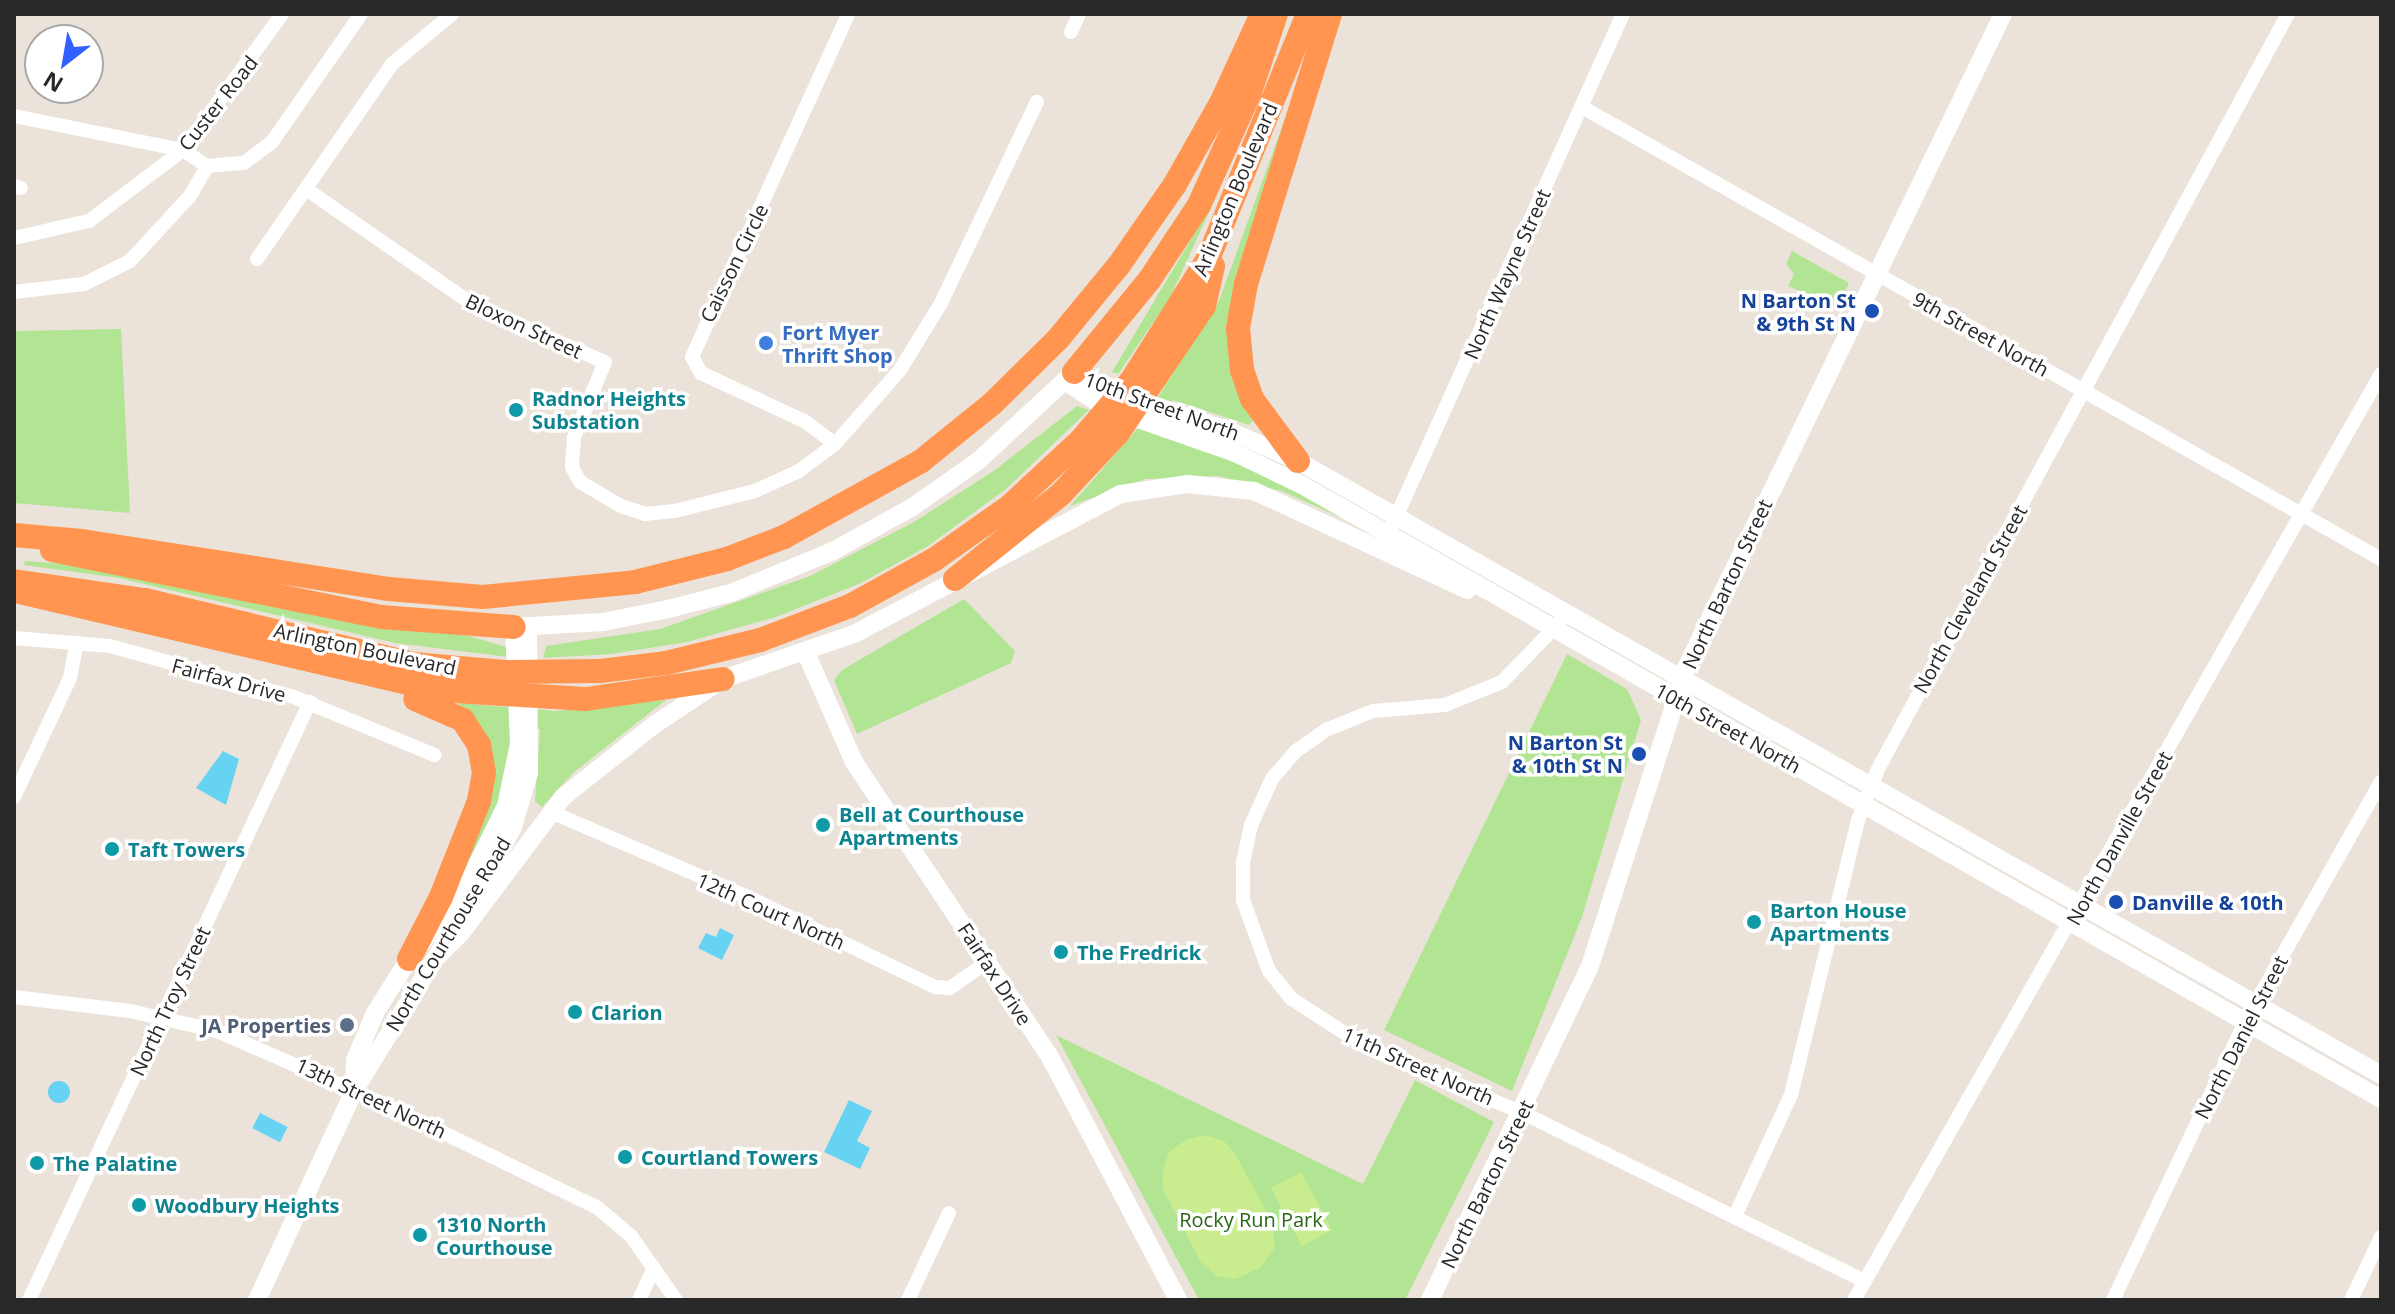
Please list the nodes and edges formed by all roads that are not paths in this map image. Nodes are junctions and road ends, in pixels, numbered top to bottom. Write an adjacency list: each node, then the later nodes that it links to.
1 (282, 14): 17 (street, Custer Road)
2 (361, 14): 18 (street)
3 (452, 14): 19 (street)
4 (848, 14): 28 (street, Caisson Circle)
5 (1079, 14): 13 (street)
6 (1262, 14): 32 (highway)
7 (1276, 14): 26 (highway)
8 (1308, 14): 20 (highway, Arlington Boulevard)
9 (1330, 14): 29 (highway)
10 (1623, 14): 15 (street, North Wayne Street)
11 (2003, 14): 23 (main road, North Barton Street)
12 (2288, 14): 27 (street, North Cleveland Street)
13 (1071, 32)
14 (1037, 102): 28 (street, Bloxon Street)
15 (1582, 107): 23 (street, 9th Street North); 31 (street, North Wayne Street)
16 (14, 116): 17 (street)
17 (183, 150): 18 (street); 21 (street, Custer Road)
18 (207, 166): 24 (street)
19 (306, 189): 22 (street); 28 (street, Bloxon Street)
20 (1222, 230): 34 (highway); 35 (highway, Arlington Boulevard)
21 (14, 238)
22 (257, 259)
23 (1875, 275): 27 (street, 9th Street North); 45 (main road, North Barton Street)
24 (14, 292)
25 (2381, 374): 30 (street, North Danville Street)
26 (1078, 383): 29 (main road, 10th Street North); 31 (main road, 10th Street North); 39 (main road)
27 (2083, 392): 30 (street, 9th Street North); 51 (street, North Cleveland Street)
28 (835, 444)
29 (1298, 461): 31 (main road, 10th Street North)
30 (2300, 515): 33 (street, 9th Street North); 55 (street, North Danville Street)
31 (1392, 524): 37 (main road, 10th Street North); 38 (main road, 10th Street North)
32 (14, 538): 39 (highway)
33 (2381, 559)
34 (955, 579): 38 (main road); 42 (main road)
35 (14, 581)
36 (14, 591): 43 (highway)
37 (1569, 614): 38 (street, 11th Street North); 45 (main road, 10th Street North)
38 (1546, 625): 46 (main road, 10th Street North); 68 (street, 11th Street North)
39 (521, 636): 48 (main road, North Courthouse Road)
40 (14, 638): 41 (street, Fairfax Drive)
41 (77, 643): 47 (street, Fairfax Drive); 52 (street)
42 (806, 653): 44 (main road); 58 (main road, Fairfax Drive)
43 (315, 665): 44 (highway); 59 (highway)
44 (723, 679): 54 (main road)
45 (1682, 679): 46 (main road, North Barton Street); 51 (main road, 10th Street North)
46 (1675, 698): 53 (main road, 10th Street North); 68 (main road, North Barton Street)
47 (310, 702): 49 (street, Fairfax Drive); 63 (street, North Troy Street)
48 (525, 729): 57 (main road, North Courthouse Road); 59 (main road, North Courthouse Road)
49 (435, 755)
50 (2381, 782): 62 (street, North Daniel Street)
51 (1871, 786): 53 (street, North Cleveland Street); 55 (main road, 10th Street North)
52 (14, 797)
53 (1864, 805): 56 (main road, 10th Street North); 70 (street, North Cleveland Street)
54 (551, 812): 57 (main road); 58 (street, 12th Court North)
55 (2080, 905): 56 (street, North Danville Street); 62 (main road, 10th Street North)
56 (2071, 923): 64 (main road, 10th Street North); 73 (street, North Danville Street)
57 (435, 959): 60 (main road, North Courthouse Road)
58 (987, 962): 79 (main road, Fairfax Drive)
59 (403, 969): 60 (main road); 66 (main road, North Courthouse Road)
60 (413, 989): 66 (main road, North Courthouse Road)
61 (14, 997): 63 (street, 13th Street North)
62 (2255, 1003): 64 (street, North Daniel Street); 65 (main road, 10th Street North)
63 (163, 1019): 66 (street, 13th Street North); 74 (street, North Troy Street)
64 (2245, 1022): 67 (main road, 10th Street North); 82 (street, North Daniel Street)
65 (2381, 1075)
66 (354, 1091): 72 (street, 13th Street North); 75 (main road, North Courthouse Road)
67 (2381, 1099)
68 (1523, 1113): 70 (street, 11th Street North); 80 (main road, North Barton Street)
69 (949, 1213): 78 (street)
70 (1735, 1216): 73 (street, 11th Street North)
71 (2381, 1237): 83 (street)
72 (654, 1268): 76 (street); 77 (street, 13th Street North)
73 (1865, 1281): 81 (street, North Danville Street)
74 (29, 1300)
75 (257, 1300)
76 (639, 1300)
77 (676, 1300)
78 (908, 1300)
79 (1178, 1300)
80 (1430, 1300)
81 (1854, 1300)
82 (2113, 1300)
83 (2351, 1300)

